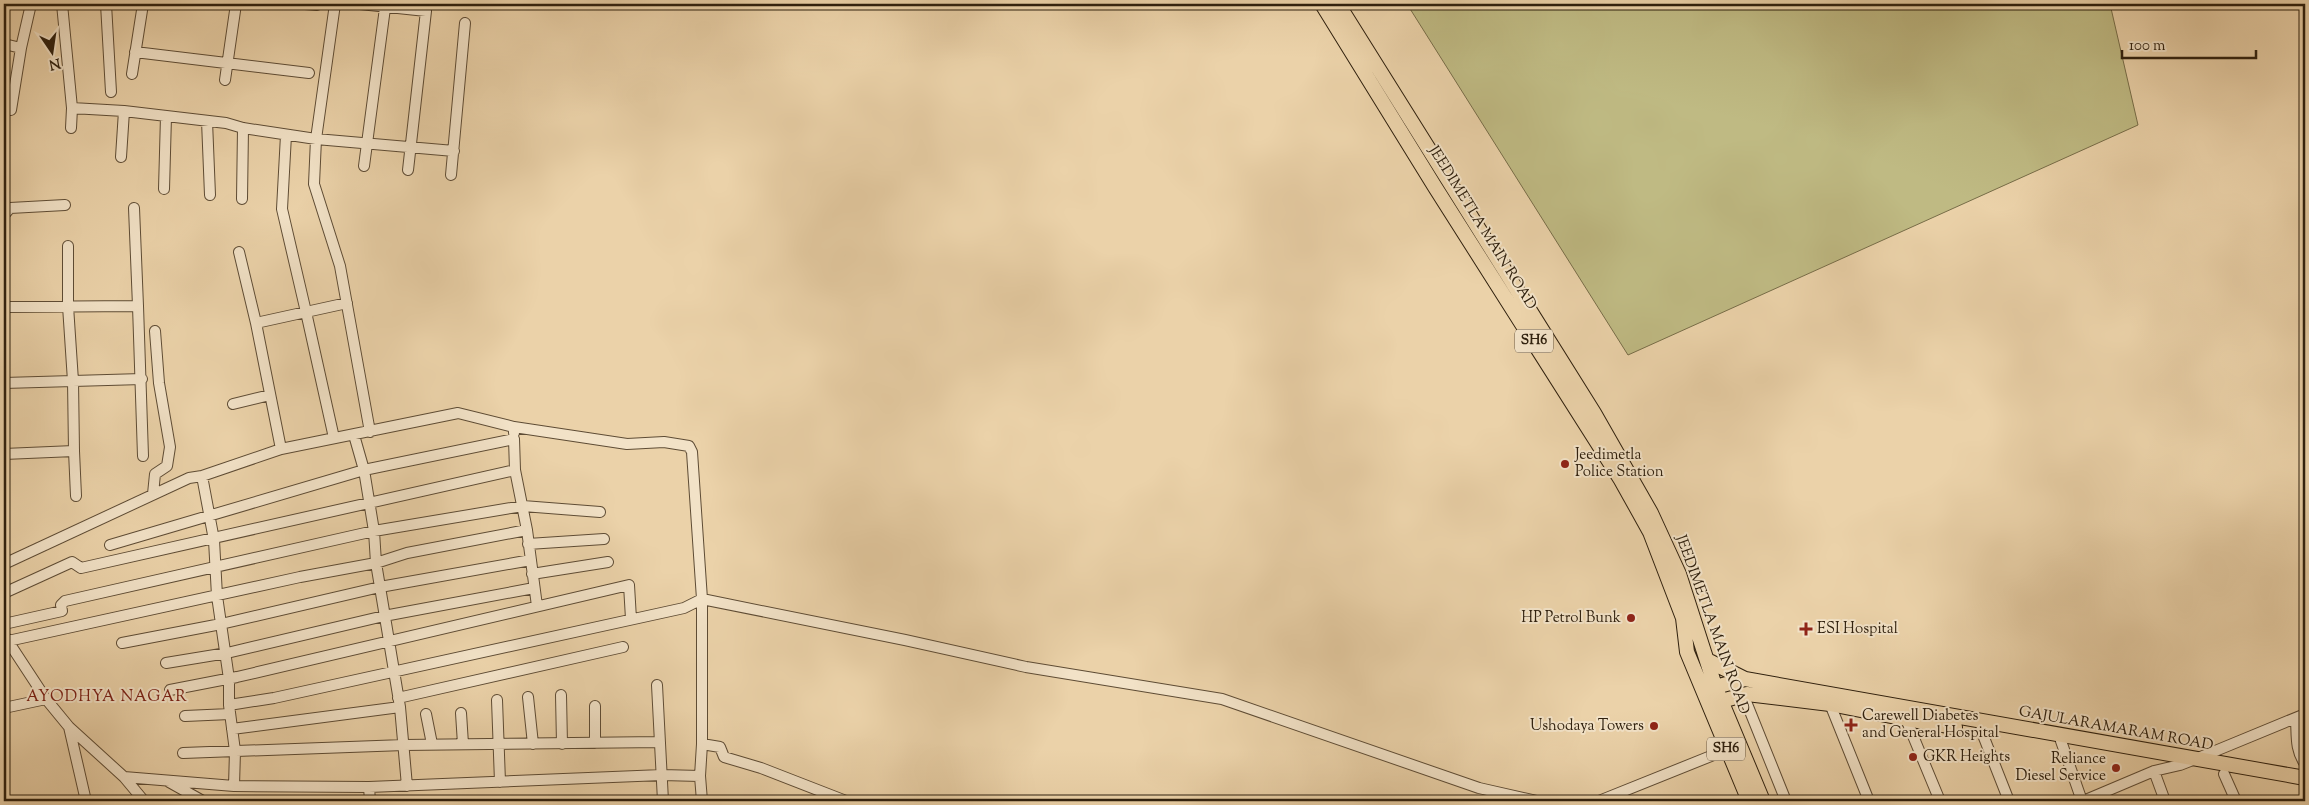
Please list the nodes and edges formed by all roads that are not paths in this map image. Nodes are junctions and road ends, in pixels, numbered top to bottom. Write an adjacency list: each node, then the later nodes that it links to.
1 (31, 4): 15 (street)
2 (62, 4): 22 (street)
3 (104, 4): 21 (street)
4 (143, 4): 16 (street)
5 (236, 4): 17 (street)
6 (305, 4): 11 (street)
7 (334, 4): 30 (street)
8 (360, 4): 12 (street)
9 (1322, 4): 58 (main road, JEEDIMETLA MAIN ROAD / SH6)
10 (1338, 4): 58 (main road, JEEDIMETLA MAIN ROAD / SH6)
11 (317, 5)
12 (385, 8): 31 (street); 32 (street)
13 (465, 23): 33 (street)
14 (4, 44): 15 (street)
15 (21, 48): 23 (street)
16 (134, 52): 17 (street); 19 (street)
17 (228, 63): 18 (street); 20 (street)
18 (309, 73)
19 (132, 74)
20 (225, 80)
21 (111, 92)
22 (72, 108): 24 (street); 27 (street)
23 (12, 110)
24 (124, 111): 25 (street); 34 (street)
25 (166, 116): 26 (street); 38 (street)
26 (206, 121): 28 (street); 39 (street)
27 (71, 128)
28 (243, 128): 29 (street); 40 (street)
29 (286, 135): 30 (street); 50 (street)
30 (316, 139): 31 (street); 46 (street)
31 (366, 144): 32 (street); 35 (street)
32 (410, 147): 33 (street); 36 (street)
33 (454, 151): 37 (street)
34 (121, 157)
35 (364, 166)
36 (408, 170)
37 (452, 176)
38 (164, 189)
39 (210, 195)
40 (242, 200)
41 (65, 205): 43 (street)
42 (134, 208): 48 (street)
43 (4, 215)
44 (68, 246): 47 (street)
45 (238, 252): 51 (street)
46 (347, 303): 50 (street); 60 (street)
47 (68, 306): 48 (street); 49 (street); 54 (street)
48 (138, 306): 53 (street)
49 (4, 307)
50 (306, 312): 51 (street); 62 (street)
51 (256, 323): 56 (street)
52 (155, 331): 71 (street)
53 (142, 379): 54 (street); 67 (street)
54 (72, 381): 55 (street); 65 (street)
55 (4, 383)
56 (270, 395): 57 (street); 64 (street)
57 (233, 404)
58 (1588, 416): 100 (main road, JEEDIMETLA MAIN ROAD / SH6); 106 (main road, JEEDIMETLA MAIN ROAD / SH6)
59 (514, 427): 60 (street); 63 (street); 94 (street)
60 (370, 432): 61 (street)
61 (354, 435): 62 (street); 68 (street)
62 (334, 438): 64 (street)
63 (514, 439): 68 (street); 69 (street)
64 (281, 450): 70 (street)
65 (74, 451): 66 (street); 72 (street)
66 (4, 454)
67 (143, 456)
68 (364, 470): 73 (street); 76 (street)
69 (515, 470): 73 (street); 74 (street)
70 (199, 477): 71 (street); 76 (street); 88 (street)
71 (153, 494): 86 (street)
72 (76, 496)
73 (370, 503): 78 (street); 80 (street)
74 (523, 506): 75 (street); 77 (street); 78 (street)
75 (600, 512)
76 (210, 515): 80 (street); 82 (street)
77 (527, 530): 81 (street); 85 (street)
78 (374, 531): 85 (street); 87 (street)
79 (604, 539): 81 (street)
80 (214, 540): 87 (street); 92 (street)
81 (528, 544): 83 (street)
82 (110, 545)
83 (530, 560): 89 (street); 90 (street)
84 (608, 562): 89 (street)
85 (376, 563): 90 (street); 93 (street)
86 (4, 564)
87 (215, 566): 93 (street); 98 (street)
88 (4, 571)
89 (532, 574): 91 (street)
90 (380, 587): 96 (street); 99 (street)
91 (534, 588): 95 (street); 96 (street)
92 (4, 593)
93 (217, 596): 99 (street); 101 (street)
94 (702, 599): 97 (street); 140 (street); 168 (street)
95 (537, 606): 97 (street); 102 (street)
96 (384, 616): 102 (street); 105 (street)
97 (631, 619): 108 (street)
98 (4, 624)
99 (221, 624): 103 (street); 105 (street)
100 (1685, 624): 112 (main road); 142 (main road, JEEDIMETLA MAIN ROAD / SH6)
101 (6, 638): 116 (street)
102 (389, 642): 108 (street); 109 (street)
103 (122, 643)
104 (623, 647): 119 (street)
105 (226, 653): 107 (street); 109 (street)
106 (1707, 660): 111 (main road); 112 (main road, JEEDIMETLA MAIN ROAD / SH6)
107 (166, 664)
108 (393, 670): 119 (street); 123 (street)
109 (229, 679): 113 (street); 123 (street)
110 (657, 685): 133 (street)
111 (1744, 687): 112 (main road, GAJULARAMARAM ROAD); 118 (main road, GAJULARAMARAM ROAD); 120 (main road, GAJULARAMARAM ROAD); 145 (main road, GAJULARAMARAM ROAD); 173 (street)
112 (1712, 688): 118 (main road, JEEDIMETLA MAIN ROAD / SH6)
113 (170, 690)
114 (561, 695): 139 (street)
115 (528, 697): 138 (street)
116 (46, 699): 122 (street); 129 (street)
117 (497, 700): 134 (street)
118 (1717, 702): 171 (main road); 172 (main road, JEEDIMETLA MAIN ROAD / SH6)
119 (399, 703): 130 (street); 141 (street)
120 (1830, 704): 128 (main road, GAJULARAMARAM ROAD); 174 (street)
121 (595, 706): 135 (street)
122 (4, 708)
123 (229, 710): 126 (street); 130 (street)
124 (461, 713): 137 (street)
125 (426, 714): 136 (street)
126 (185, 716)
127 (2301, 717): 145 (street); 146 (street)
128 (1906, 719): 131 (main road, GAJULARAMARAM ROAD); 175 (street)
129 (69, 726): 152 (street); 161 (street)
130 (232, 729): 143 (street)
131 (1980, 730): 132 (main road, GAJULARAMARAM ROAD); 176 (street)
132 (2061, 741): 147 (main road, GAJULARAMARAM ROAD); 177 (street)
133 (660, 742): 135 (street); 150 (street)
134 (498, 743): 137 (street); 138 (street); 155 (street)
135 (595, 743): 139 (street)
136 (432, 744): 137 (street); 141 (street)
137 (462, 744)
138 (533, 744): 139 (street)
139 (562, 744)
140 (702, 744): 151 (street); 167 (street)
141 (404, 745): 143 (street); 157 (street)
142 (1726, 750): 169 (street); 170 (main road, JEEDIMETLA MAIN ROAD / SH6)
143 (235, 751): 144 (street); 156 (street)
144 (183, 753)
145 (2195, 759): 147 (street); 153 (main road, GAJULARAMARAM ROAD)
146 (2305, 764)
147 (2180, 765): 148 (street); 149 (main road, GAJULARAMARAM ROAD)
148 (2154, 771): 160 (street); 178 (street)
149 (2224, 774): 159 (main road, GAJULARAMARAM ROAD); 179 (street)
150 (662, 775): 151 (street); 155 (street); 165 (street)
151 (700, 776): 166 (street)
152 (124, 777): 154 (street); 162 (street)
153 (2305, 778)
154 (166, 780): 156 (street); 163 (street)
155 (500, 782): 157 (street)
156 (234, 786): 158 (street)
157 (407, 786): 158 (street)
158 (369, 787): 164 (street)
159 (2305, 787)
160 (2094, 799): 177 (street)
161 (86, 801)
162 (144, 801)
163 (203, 801)
164 (370, 801)
165 (663, 801)
166 (702, 801)
167 (846, 801)
168 (1537, 801)
169 (1600, 801)
170 (1749, 801)
171 (1756, 801)
172 (1763, 801)
173 (1786, 801)
174 (1869, 801)
175 (1940, 801)
176 (2009, 801)
177 (2082, 801)
178 (2166, 801)
179 (2236, 801)

